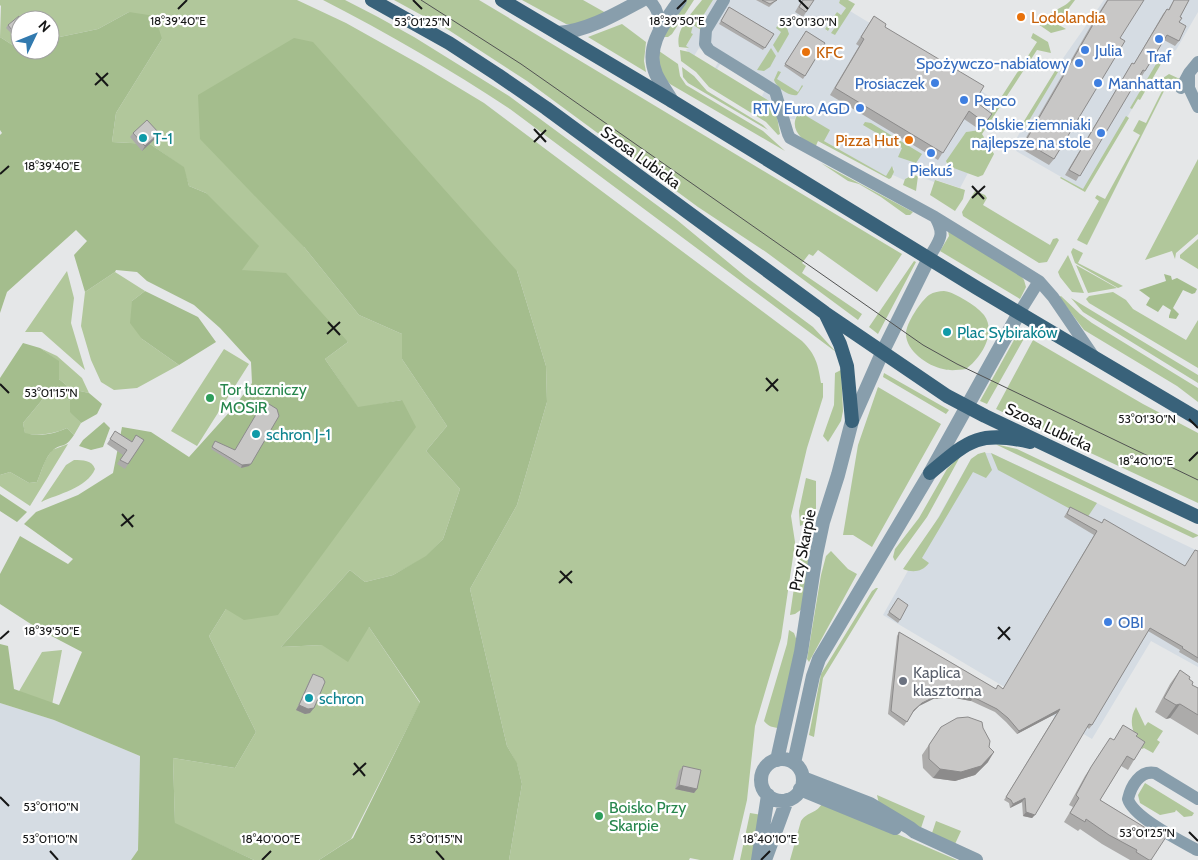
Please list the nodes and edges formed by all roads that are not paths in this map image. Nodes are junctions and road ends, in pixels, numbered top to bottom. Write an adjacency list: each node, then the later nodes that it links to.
1 (372, 0): 17 (main road, Szosa Lubicka)
2 (502, 0): 7 (main road)
3 (642, 0): 7 (street)
4 (648, 0): 8 (street)
5 (680, 0): 8 (street)
6 (724, 0): 14 (street)
7 (558, 33): 12 (main road)
8 (659, 34): 12 (street)
9 (1198, 62): 10 (street)
10 (1189, 73): 11 (street); 13 (street)
11 (1180, 88)
12 (672, 101): 15 (main road)
13 (1198, 107)
14 (934, 217): 15 (street); 16 (street)
15 (929, 258): 18 (main road); 19 (street)
16 (1039, 281): 18 (street); 20 (street)
17 (824, 312): 19 (main road, Szosa Lubicka); 23 (main road)
18 (1025, 316): 20 (main road); 21 (street)
19 (882, 353): 21 (main road); 23 (street, Przy Skarpie)
20 (1094, 357): 22 (main road)
21 (966, 406): 24 (main road, Szosa Lubicka); 25 (street)
22 (1198, 419)
23 (852, 421): 28 (street, Przy Skarpie)
24 (1050, 447): 25 (main road); 26 (main road, Szosa Lubicka)
25 (930, 473): 27 (street)
26 (1198, 517)
27 (796, 756): 28 (street); 29 (street); 30 (street)
28 (776, 760): 31 (street)
29 (817, 782): 30 (street); 34 (street)
30 (802, 783): 33 (street); 34 (street)
31 (768, 795): 33 (street); 36 (street)
32 (1198, 799): 35 (street)
33 (787, 800): 37 (street)
34 (915, 832): 38 (street)
35 (1197, 850)
36 (758, 860)
37 (764, 860)
38 (976, 860)

